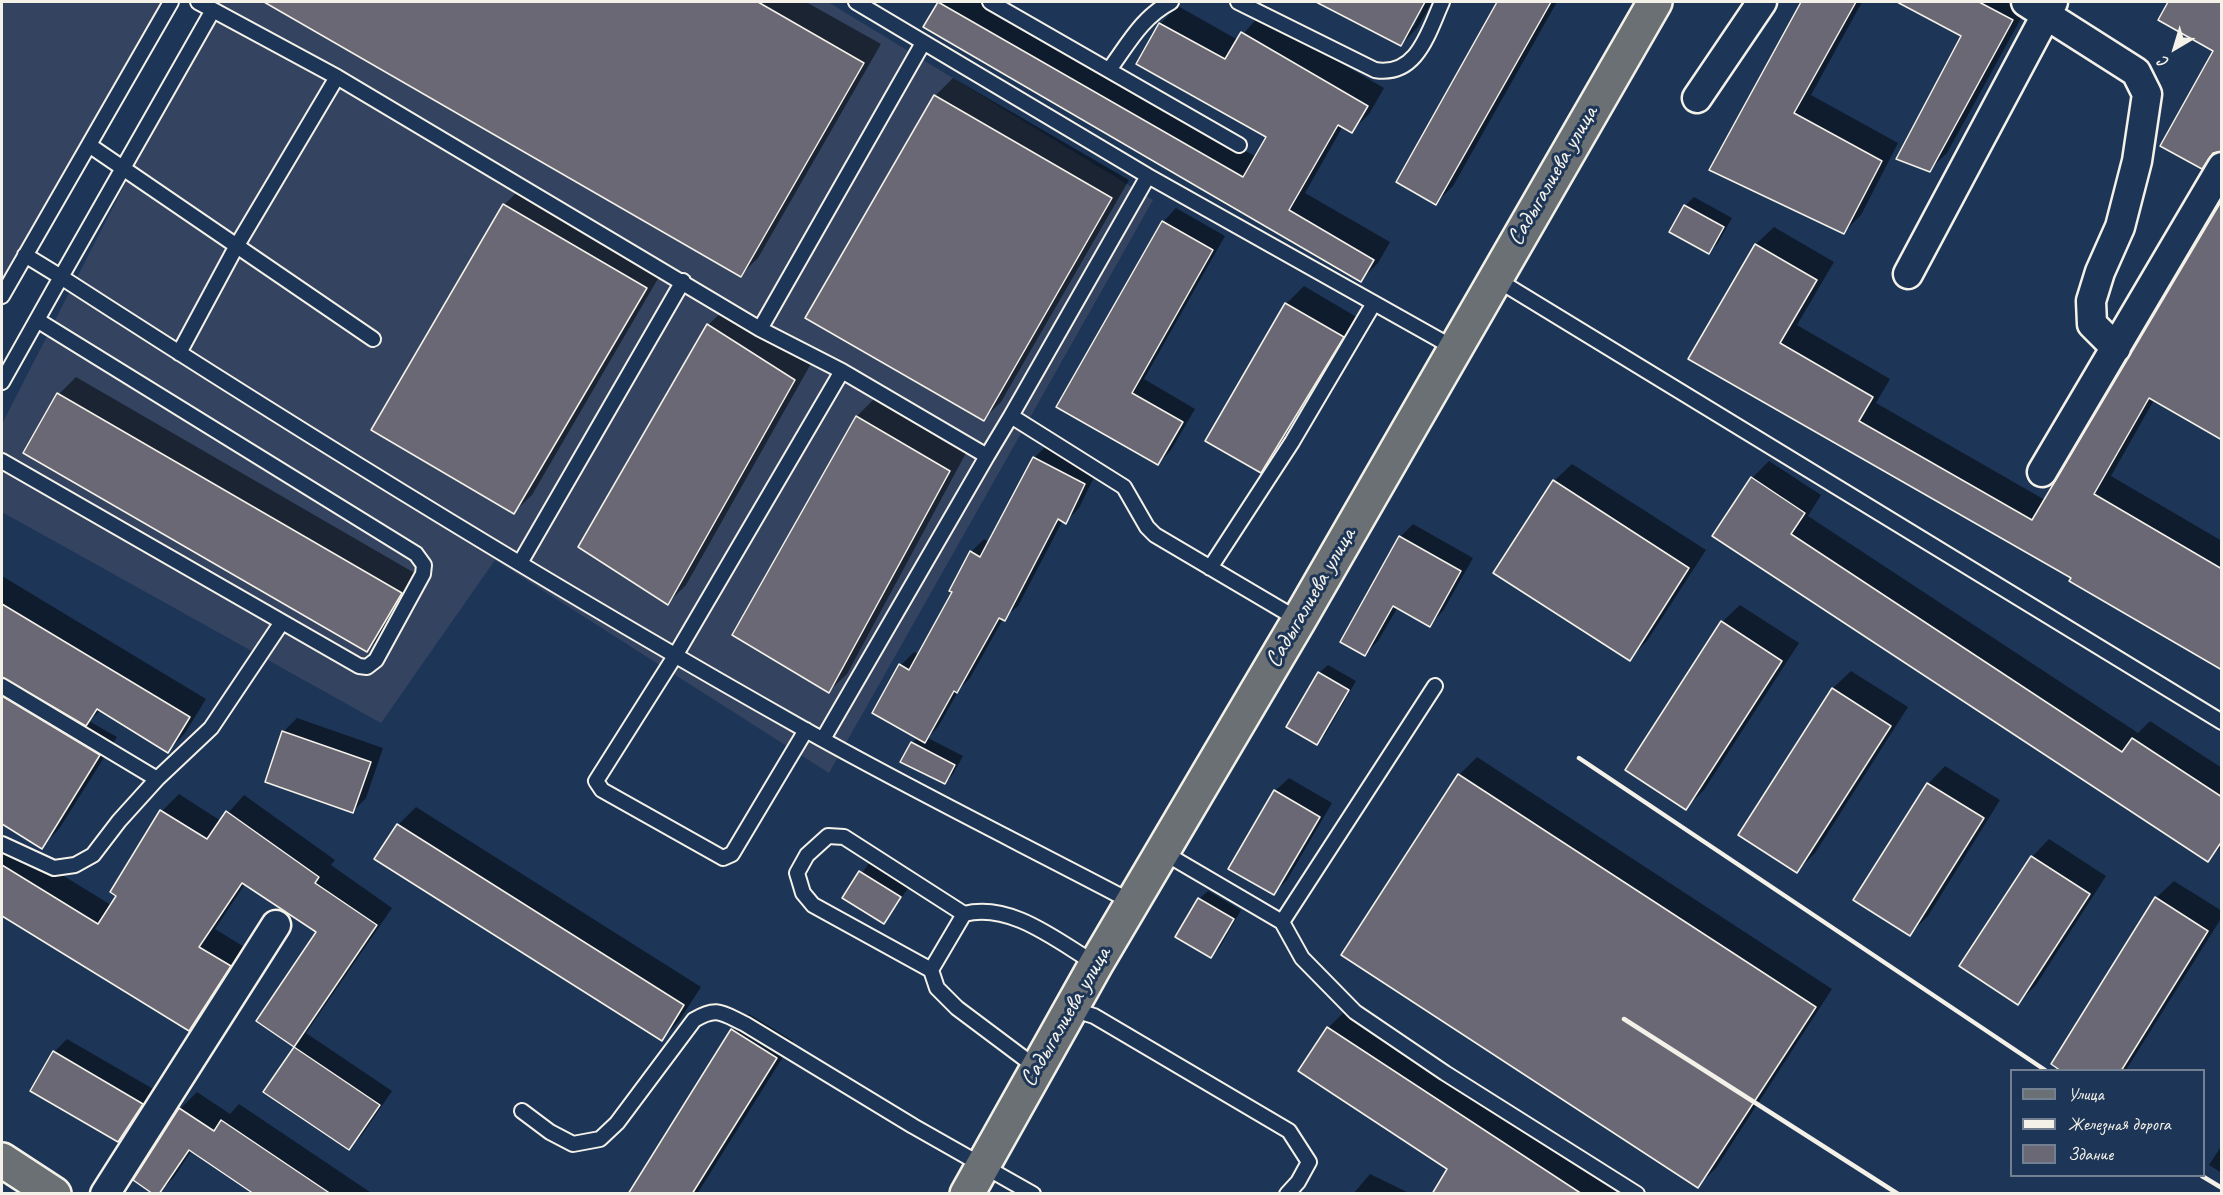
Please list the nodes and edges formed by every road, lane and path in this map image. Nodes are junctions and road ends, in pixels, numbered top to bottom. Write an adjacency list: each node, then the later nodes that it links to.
1 (171, 2): 16 (lane)
2 (198, 2): 11 (lane)
3 (856, 2): 12 (lane)
4 (990, 2): 13 (lane)
5 (1171, 2): 13 (lane)
6 (1238, 2): 7 (lane)
7 (1442, 2)
8 (1655, 2): 25 (main road, Садыгалиева улица)
9 (1762, 2): 15 (street)
10 (2042, 5): 23 (street); 33 (street)
11 (213, 10): 14 (lane); 19 (lane)
12 (923, 43): 20 (lane); 30 (lane)
13 (1109, 70): 17 (lane)
14 (337, 76): 21 (lane); 26 (lane)
15 (1696, 98)
16 (88, 145): 19 (lane); 22 (lane)
17 (1239, 145)
18 (2222, 167): 33 (street)
19 (125, 169): 21 (lane); 24 (lane)
20 (1148, 176): 28 (lane); 37 (lane)
21 (236, 247): 31 (lane); 34 (lane)
22 (25, 255): 24 (lane); 27 (lane)
23 (1908, 274)
24 (62, 277): 29 (lane); 34 (lane)
25 (1494, 278): 32 (main road, Садыгалиева улица); 48 (lane)
26 (683, 281): 30 (lane); 41 (lane)
27 (2, 296)
28 (1374, 303): 32 (lane); 42 (lane)
29 (38, 320): 36 (lane); 44 (lane)
30 (760, 329): 35 (lane)
31 (372, 339)
32 (1454, 348): 43 (main road, Садыгалиева улица)
33 (2116, 348): 40 (street)
34 (178, 353): 41 (lane)
35 (842, 371): 38 (lane); 45 (lane)
36 (2, 382)
37 (1011, 416): 38 (lane); 42 (lane)
38 (987, 456): 50 (lane)
39 (2, 461): 44 (lane)
40 (2042, 472)
41 (520, 563): 45 (lane)
42 (1210, 568): 43 (lane)
43 (1299, 620): 53 (main road, Садыгалиева улица)
44 (282, 622): 51 (lane)
45 (675, 656): 49 (lane); 49 (lane)
46 (2, 686): 51 (lane)
47 (1435, 686): 56 (lane)
48 (2222, 722)
49 (806, 730): 50 (lane)
50 (823, 739): 54 (lane)
51 (157, 778): 52 (lane)
52 (2, 844)
53 (1161, 851): 54 (main road, Садыгалиева улица); 56 (lane)
54 (1132, 902): 58 (main road, Садыгалиева улица)
55 (964, 914): 58 (lane); 59 (lane); 59 (lane)
56 (1282, 922): 70 (lane)
57 (276, 925): 66 (street)
58 (1096, 964): 60 (main road, Садыгалиева улица)
59 (931, 970): 61 (lane)
60 (1071, 1009): 61 (main road, Садыгалиева улица); 69 (lane)
61 (1037, 1068): 64 (main road, Садыгалиева улица)
62 (522, 1111): 64 (lane)
63 (2, 1160): 65 (main road)
64 (983, 1166): 67 (main road, Садыгалиева улица); 68 (lane)
65 (54, 1194)
66 (105, 1194)
67 (967, 1194)
68 (1033, 1194)
69 (1287, 1194)
70 (1637, 1194)

